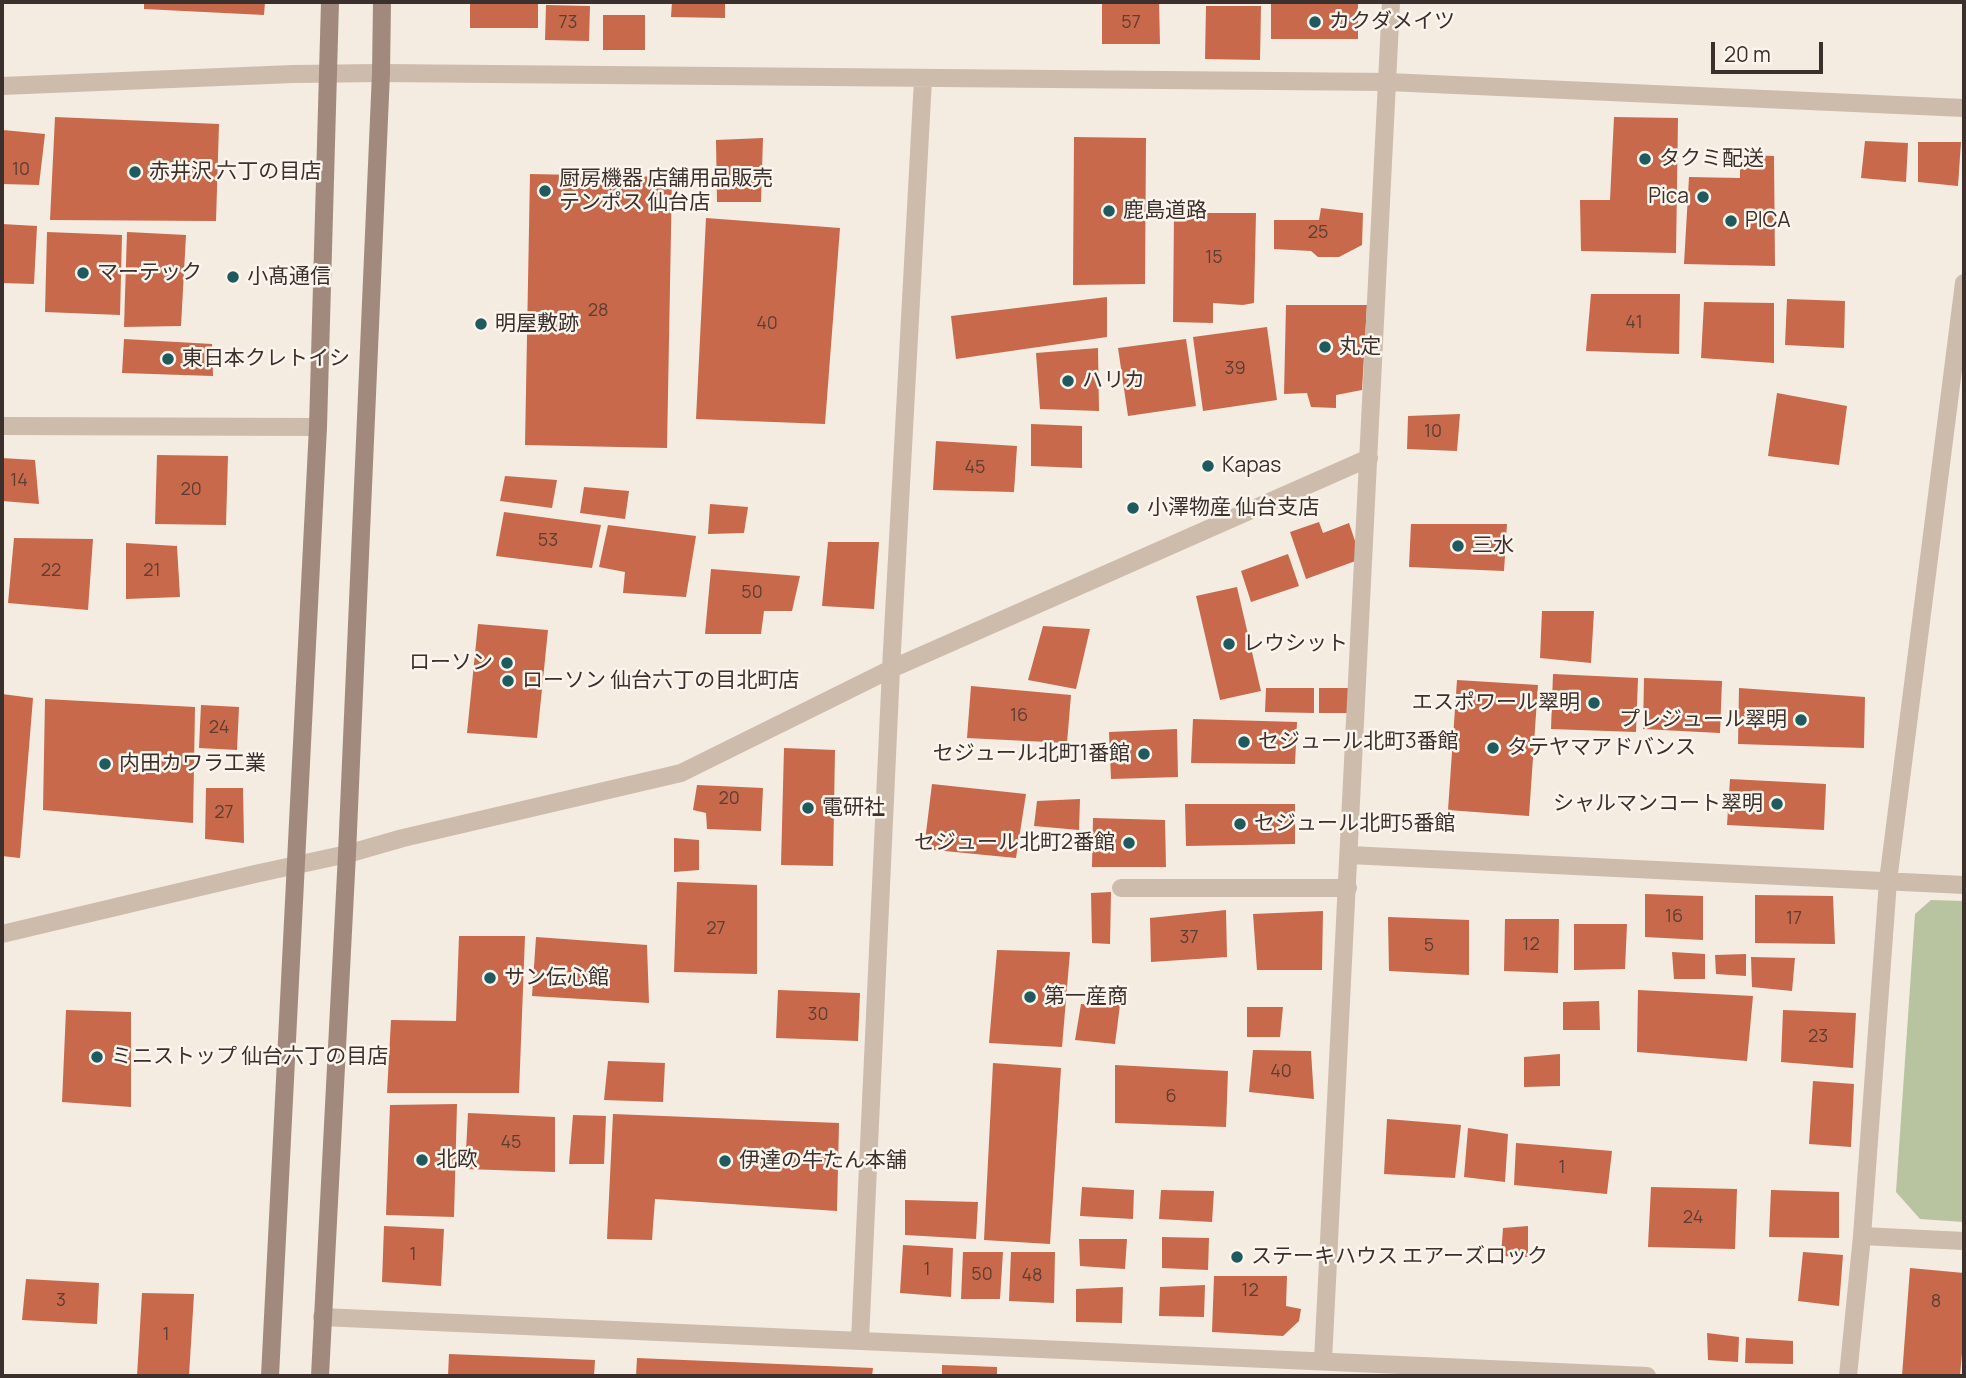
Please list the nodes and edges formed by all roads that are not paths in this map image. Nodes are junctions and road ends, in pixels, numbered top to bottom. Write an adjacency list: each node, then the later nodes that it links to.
1 (330, 2): 5 (street)
2 (382, 2): 4 (street)
3 (1391, 2): 7 (street)
4 (381, 73): 5 (street); 6 (street); 15 (street)
5 (330, 74): 8 (street); 12 (street)
6 (923, 79): 7 (street); 14 (street)
7 (1388, 82): 9 (street); 13 (street)
8 (2, 86)
9 (1964, 108)
10 (1964, 283): 18 (street)
11 (2, 426): 12 (street)
12 (318, 427): 17 (street)
13 (1369, 458): 14 (street); 16 (street)
14 (891, 669): 15 (street); 26 (street)
15 (347, 854): 17 (street); 25 (street)
16 (1349, 855): 18 (street); 21 (street)
17 (296, 866): 22 (street); 28 (street)
18 (1888, 881): 19 (street); 23 (street)
19 (1964, 885)
20 (1121, 888): 21 (street)
21 (1348, 888): 27 (street)
22 (2, 934)
23 (1862, 1236): 24 (street); 31 (street)
24 (1964, 1241)
25 (322, 1317): 26 (street); 29 (street)
26 (860, 1340): 27 (street)
27 (1323, 1361): 30 (street)
28 (270, 1376)
29 (320, 1376)
30 (1647, 1376)
31 (1848, 1376)

